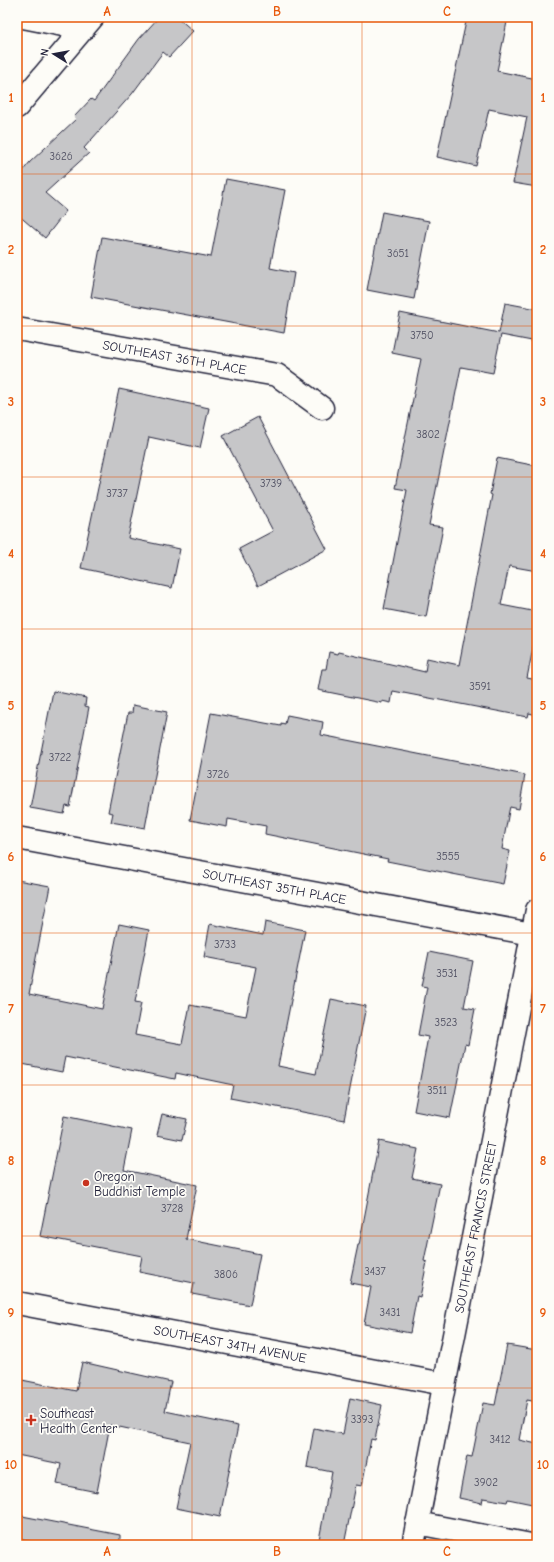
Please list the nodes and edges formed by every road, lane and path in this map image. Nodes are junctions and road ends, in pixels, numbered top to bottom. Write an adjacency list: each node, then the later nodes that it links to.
1 (22, 17): 2 (street)
2 (88, 23): 3 (street)
3 (17, 107)
4 (17, 329): 5 (street, SOUTHEAST 36TH PLACE)
5 (322, 408)
6 (17, 838): 8 (street, SOUTHEAST 35TH PLACE)
7 (537, 910): 8 (street, SOUTHEAST FRANCIS STREET)
8 (532, 934): 10 (street, SOUTHEAST FRANCIS STREET)
9 (17, 1303): 10 (street, SOUTHEAST 34TH AVENUE)
10 (444, 1384): 11 (street, SOUTHEAST FRANCIS STREET)
11 (417, 1524): 12 (street, SOUTHEAST FRANCIS STREET); 13 (street)
12 (413, 1545)
13 (531, 1545)

